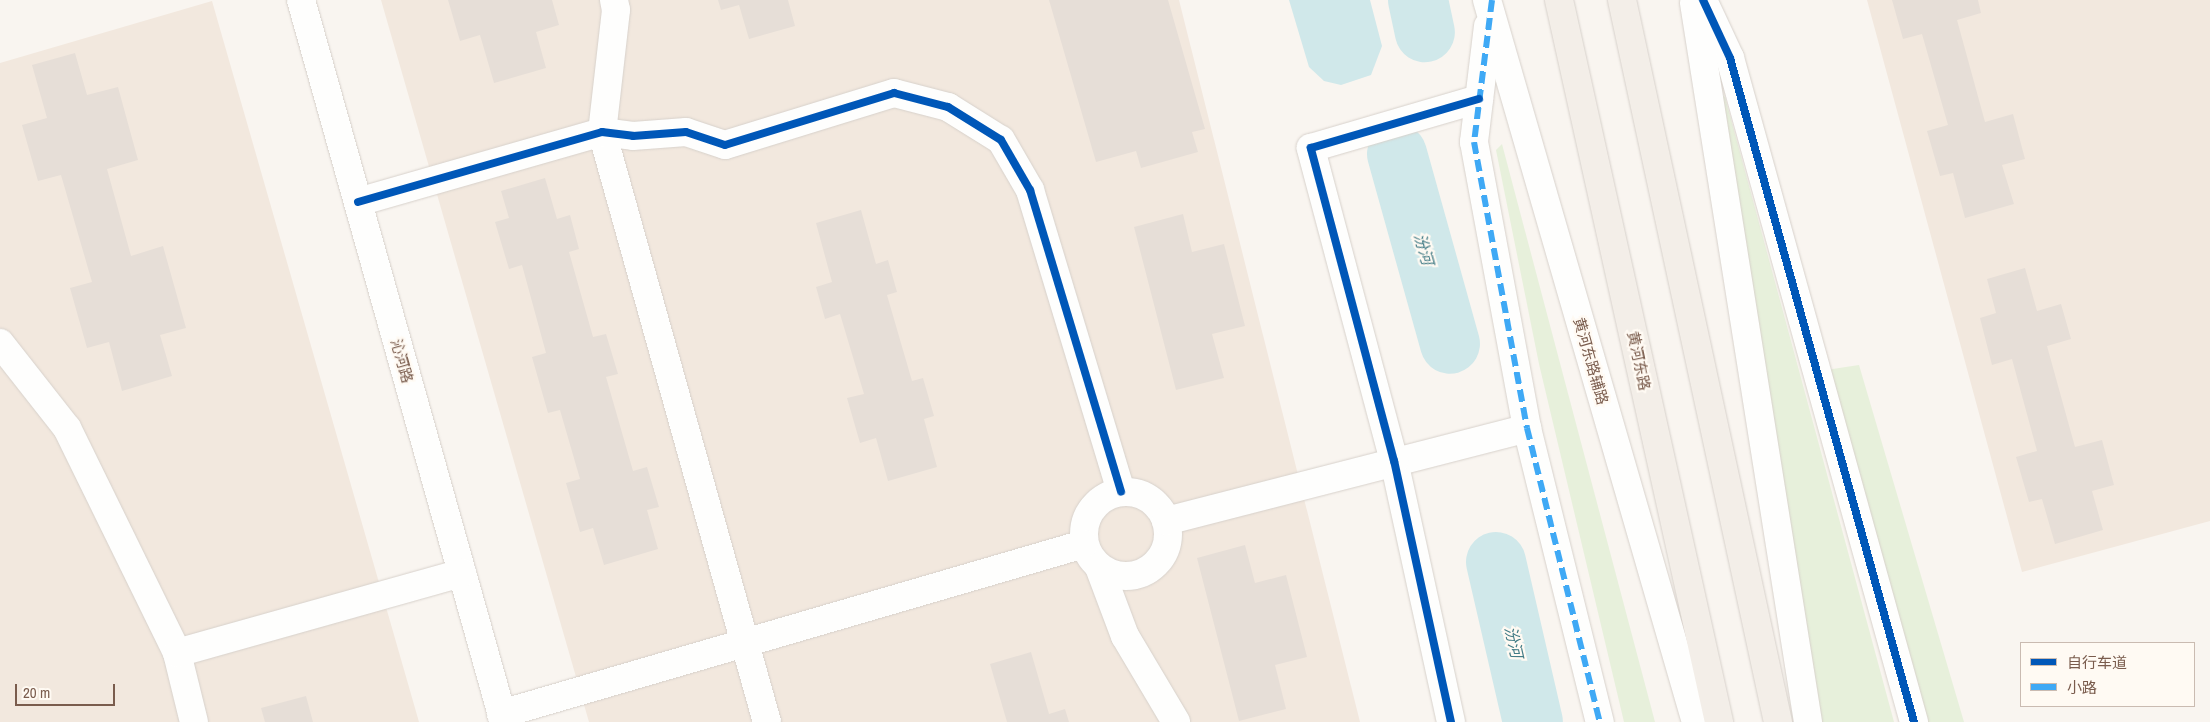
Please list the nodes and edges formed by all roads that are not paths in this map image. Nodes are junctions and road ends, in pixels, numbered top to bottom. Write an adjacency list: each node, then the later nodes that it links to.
1 (301, 0): 10 (street, 沁河路)
2 (614, 0): 9 (street)
3 (1559, 0): 28 (main road, 黄河东路)
4 (1622, 0): 29 (main road)
5 (1693, 0): 30 (street)
6 (1703, 0): 31 (street)
7 (1490, 5): 8 (street); 27 (street, 黄河东路辅路)
8 (1479, 99): 12 (street); 13 (street)
9 (602, 132): 10 (street); 14 (street); 19 (street)
10 (358, 202): 18 (street, 沁河路)
11 (0, 343): 20 (street)
12 (1527, 428): 13 (street); 26 (street)
13 (1394, 462): 15 (street); 25 (street)
14 (1121, 492): 15 (street); 16 (street)
15 (1166, 521): 17 (street)
16 (1084, 544): 17 (street); 19 (street)
17 (1099, 567): 24 (street)
18 (462, 573): 20 (street); 21 (street, 沁河路)
19 (745, 644): 21 (street); 23 (street)
20 (177, 653): 22 (street)
21 (503, 718)
22 (194, 722)
23 (767, 722)
24 (1176, 722)
25 (1451, 722)
26 (1600, 722)
27 (1696, 722)
28 (1718, 722)
29 (1778, 722)
30 (1808, 722)
31 (1914, 722)

